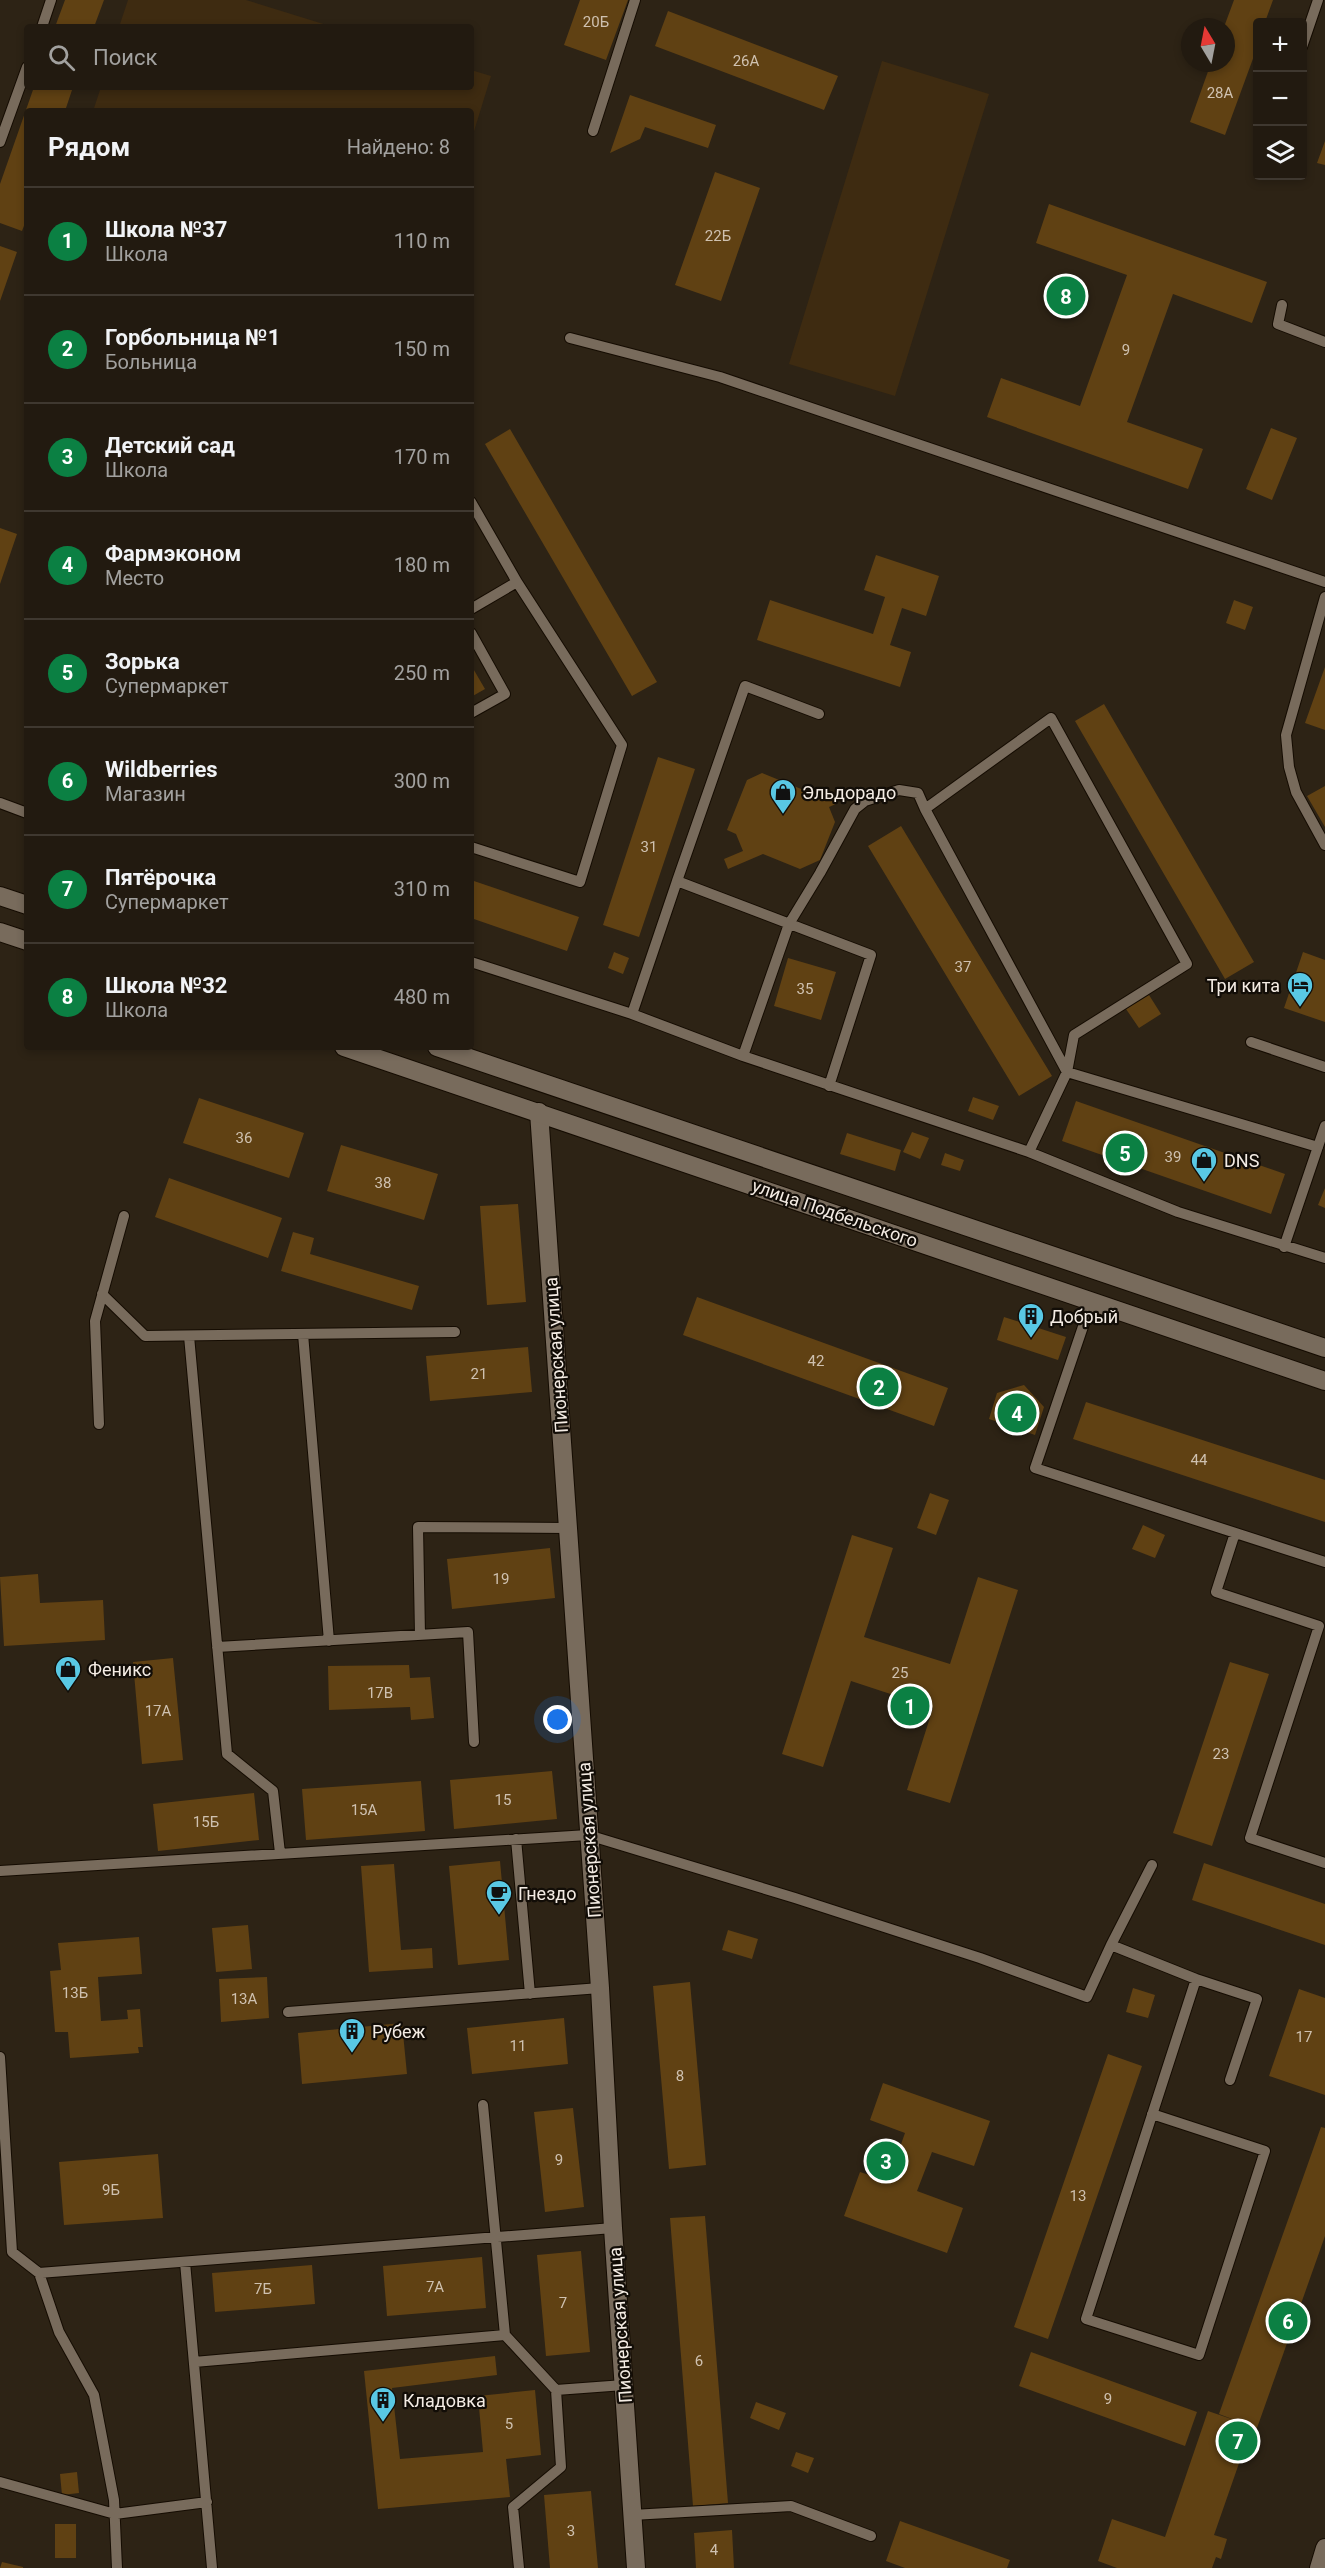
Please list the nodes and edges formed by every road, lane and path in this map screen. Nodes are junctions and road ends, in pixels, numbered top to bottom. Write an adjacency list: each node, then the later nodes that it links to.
1 (51, 0): 4 (lane)
2 (635, 0): 7 (lane)
3 (1318, 0): 5 (lane)
4 (43, 24)
5 (1307, 32)
6 (24, 75): 8 (lane)
7 (593, 131)
8 (0, 142)
9 (1282, 305): 11 (lane)
10 (570, 338): 14 (lane)
11 (1325, 342)
12 (474, 507): 13 (lane)
13 (517, 582): 16 (lane); 24 (lane)
14 (1325, 582)
15 (1325, 597): 23 (lane)
16 (474, 607)
17 (474, 638): 18 (lane)
18 (474, 712)
19 (819, 714): 25 (lane)
20 (0, 803): 22 (lane)
21 (926, 809): 28 (lane); 38 (lane); 38 (lane)
22 (24, 812)
23 (1325, 845)
24 (474, 848)
25 (677, 881): 28 (lane); 32 (lane)
26 (0, 896): 27 (main road)
27 (24, 904)
28 (789, 924): 36 (lane); 39 (lane)
29 (0, 932): 30 (main road)
30 (24, 940)
31 (474, 963): 32 (lane)
32 (632, 1014): 36 (lane)
33 (1251, 1041): 37 (lane)
34 (353, 1050): 40 (main road, улица Подбельского)
35 (446, 1050): 52 (main road, улица Подбельского)
36 (743, 1056): 39 (lane)
37 (1325, 1067)
38 (1067, 1072): 42 (lane); 43 (lane)
39 (829, 1086): 43 (lane)
40 (539, 1112): 48 (main road, улица Подбельского); 55 (main road, Пионерская улица)
41 (1325, 1126): 42 (lane)
42 (1318, 1147): 45 (lane)
43 (1029, 1152): 45 (lane)
44 (124, 1216): 47 (lane)
45 (1284, 1246): 46 (lane)
46 (1325, 1258)
47 (102, 1294): 51 (lane); 54 (lane)
48 (1092, 1300): 53 (main road, улица Подбельского); 56 (lane)
49 (455, 1332): 50 (lane)
50 (303, 1334): 51 (lane); 59 (lane)
51 (189, 1336): 60 (lane)
52 (1325, 1348)
53 (1325, 1381)
54 (99, 1424)
55 (567, 1528): 58 (lane); 62 (main road, Пионерская улица)
56 (1235, 1533): 57 (lane); 65 (lane)
57 (1325, 1562)
58 (420, 1635): 59 (lane); 61 (lane)
59 (329, 1641): 60 (lane)
60 (217, 1647): 64 (lane)
61 (474, 1742)
62 (588, 1835): 63 (lane); 68 (lane); 70 (main road, Пионерская улица)
63 (516, 1839): 64 (lane); 71 (lane)
64 (280, 1853): 67 (lane)
65 (1325, 1863)
66 (1152, 1865): 68 (lane)
67 (0, 1871)
68 (1112, 1945): 69 (lane)
69 (1196, 1979): 74 (lane); 76 (lane)
70 (600, 1988): 71 (lane); 77 (main road, Пионерская улица)
71 (530, 1994): 72 (lane)
72 (288, 2012)
73 (0, 2057): 80 (lane)
74 (1230, 2080)
75 (483, 2105): 78 (lane)
76 (1152, 2114): 76 (lane)
77 (613, 2228): 78 (lane); 83 (main road, Пионерская улица)
78 (497, 2237): 79 (lane); 81 (lane)
79 (185, 2262): 80 (lane); 82 (lane)
80 (39, 2273): 87 (lane)
81 (506, 2334): 82 (lane); 84 (lane)
82 (194, 2362): 86 (lane)
83 (624, 2385): 84 (lane); 88 (main road, Пионерская улица)
84 (556, 2390): 93 (lane)
85 (0, 2482): 87 (lane)
86 (207, 2502): 87 (lane); 92 (lane)
87 (115, 2514): 91 (lane)
88 (632, 2515): 89 (lane); 94 (main road, Пионерская улица)
89 (871, 2536)
90 (1325, 2548): 95 (main road)
91 (117, 2568)
92 (212, 2568)
93 (519, 2568)
94 (636, 2568)
95 (1319, 2568)

